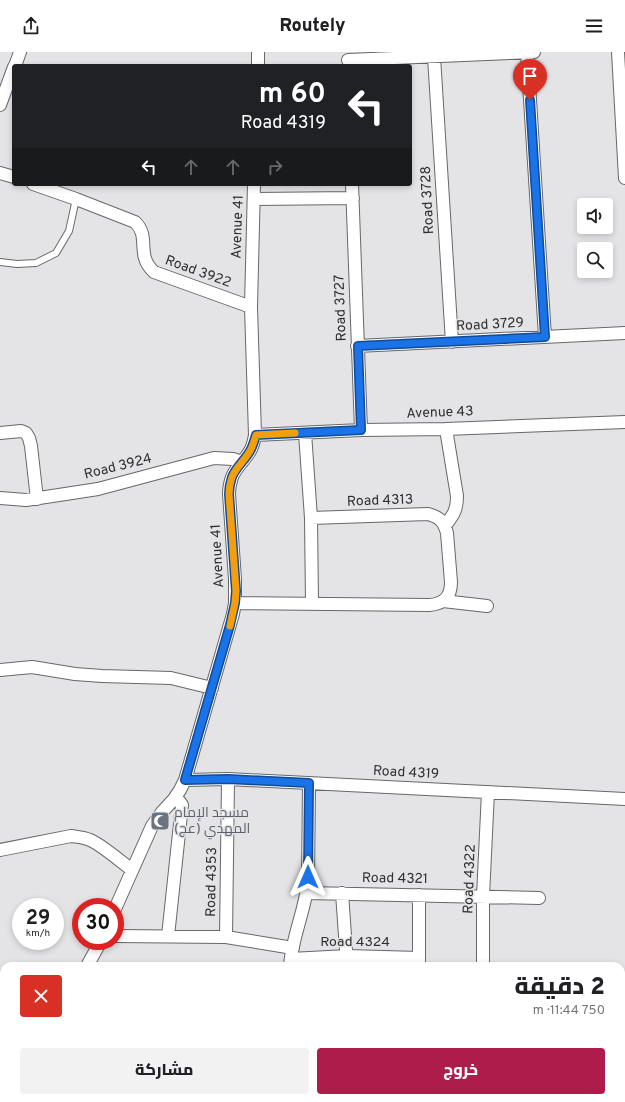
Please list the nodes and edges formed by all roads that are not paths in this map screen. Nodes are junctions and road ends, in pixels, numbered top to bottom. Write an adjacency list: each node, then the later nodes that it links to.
1 (20, 52): 8 (street)
2 (258, 52): 9 (street)
3 (527, 52): 4 (street); 6 (street); 25 (street)
4 (534, 52)
5 (618, 52): 12 (street)
6 (434, 57): 7 (street); 26 (street, Road 3728)
7 (348, 59)
8 (15, 64)
9 (258, 64)
10 (12, 72): 11 (street)
11 (0, 104)
12 (624, 122): 15 (street)
13 (0, 172): 14 (street)
14 (12, 176)
15 (625, 178)
16 (39, 186): 20 (street, Road 3922)
17 (254, 186): 21 (street, Avenue 41)
18 (352, 186): 19 (street, Road 3727)
19 (353, 198): 21 (street); 27 (street, Road 3727)
20 (76, 199): 22 (lane); 23 (street, Road 3922)
21 (254, 199): 23 (street, Avenue 41)
22 (0, 262)
23 (250, 307): 33 (street, Avenue 41)
24 (625, 333): 25 (street, Road 3729)
25 (545, 337): 26 (street, Road 3729)
26 (452, 342): 27 (street, Road 3729)
27 (358, 346): 30 (street, Road 3727)
28 (625, 422): 29 (street, Avenue 43)
29 (446, 429): 30 (street, Avenue 43); 38 (street)
30 (361, 430): 32 (street, Avenue 43)
31 (0, 433): 36 (street)
32 (305, 433): 33 (street, Avenue 43); 37 (street)
33 (256, 435): 34 (street, Avenue 41)
34 (242, 462): 36 (street, Road 3924); 40 (street, Avenue 41)
35 (0, 498): 36 (street, Road 3924)
36 (37, 499)
37 (311, 518): 38 (street, Road 4313); 41 (street)
38 (445, 526): 39 (street)
39 (443, 601): 41 (street); 42 (street)
40 (235, 603): 41 (street); 44 (street, Avenue 41)
41 (312, 603)
42 (487, 606)
43 (0, 670): 44 (street)
44 (212, 688): 46 (street, Avenue 41)
45 (228, 779): 46 (street, Road 4319); 47 (street, Road 4319); 61 (street, Road 4353)
46 (185, 780): 49 (street, Avenue 41)
47 (309, 783): 48 (street, Road 4319); 53 (street)
48 (488, 792): 50 (street, Road 4319); 56 (street, Road 4322)
49 (174, 799): 52 (street, Avenue 41); 60 (street)
50 (625, 799)
51 (0, 850): 52 (street)
52 (132, 870): 57 (street, Avenue 41)
53 (307, 893): 54 (street, Road 4321); 63 (street)
54 (342, 893): 55 (street, Road 4321); 64 (street)
55 (419, 895): 56 (street, Road 4321); 66 (street, Road 4324)
56 (483, 896): 58 (street, Road 4321); 67 (street, Road 4322)
57 (120, 898)
58 (539, 898)
59 (124, 936): 60 (street, Road 4353)
60 (168, 936): 61 (street, Road 4353)
61 (226, 937): 63 (street, Road 4353)
62 (95, 950): 65 (street)
63 (291, 958): 64 (street, Road 4324)
64 (349, 961): 66 (street, Road 4324)
65 (89, 962)
66 (419, 962)
67 (483, 962)

